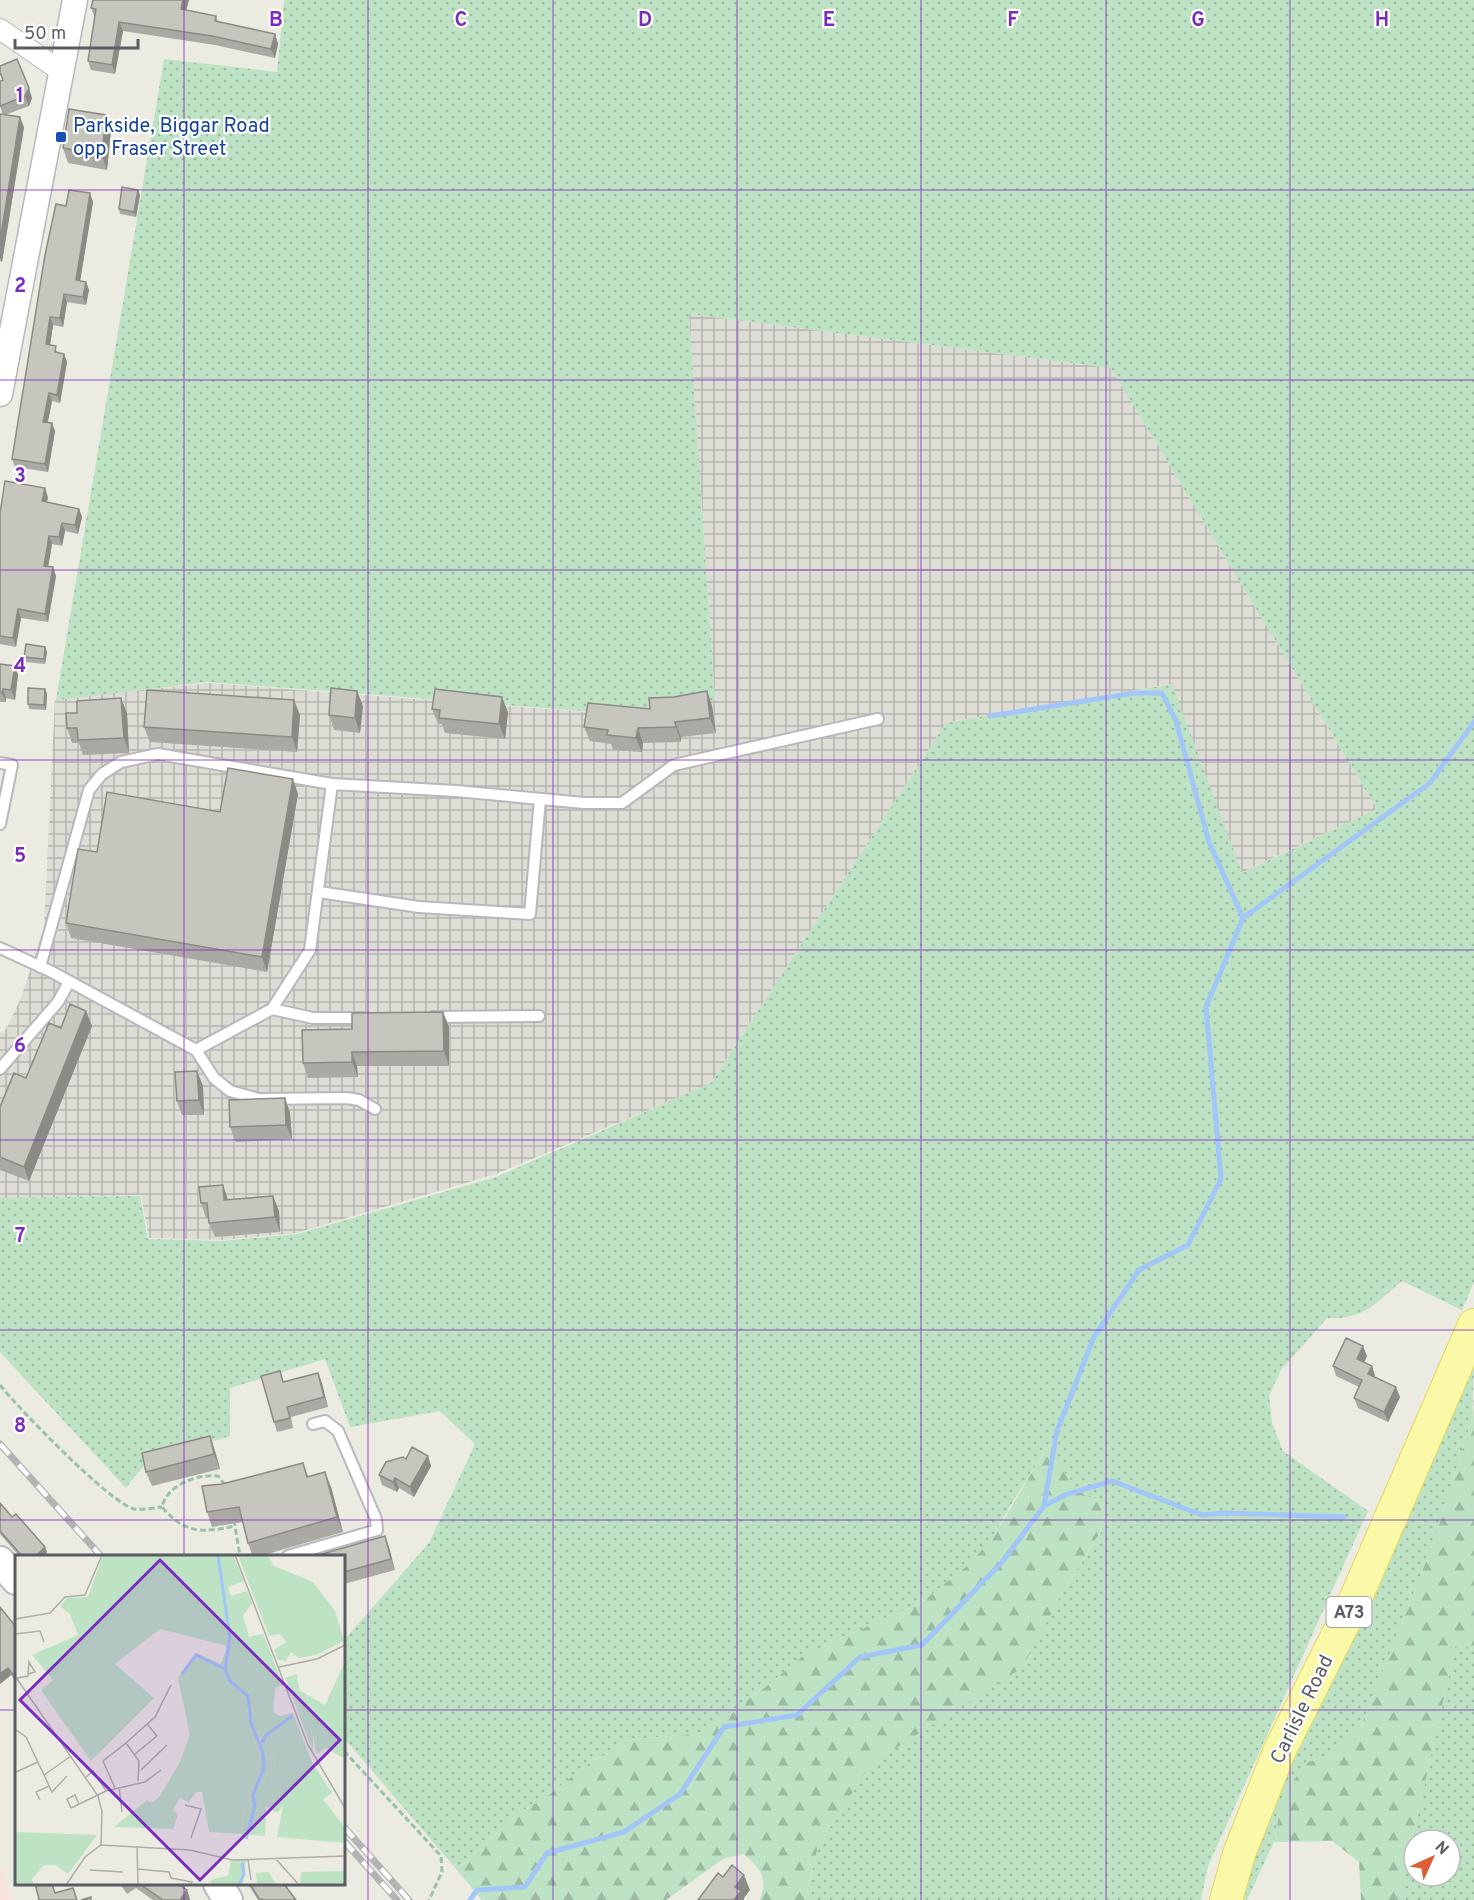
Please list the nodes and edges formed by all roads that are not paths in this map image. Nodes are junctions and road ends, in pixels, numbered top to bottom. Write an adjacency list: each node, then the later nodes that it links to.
1 (75, 0): 3 (street)
2 (0, 29): 3 (street)
3 (62, 72): 4 (street)
4 (0, 393)
5 (878, 719): 8 (lane)
6 (0, 763): 9 (lane)
7 (332, 784): 8 (lane); 10 (lane); 12 (lane)
8 (540, 799): 10 (lane)
9 (0, 824)
10 (319, 892): 14 (lane)
11 (0, 948): 12 (lane)
12 (40, 967): 13 (lane)
13 (69, 981): 18 (lane); 19 (lane)
14 (272, 1009): 17 (lane); 18 (lane)
15 (539, 1016): 16 (lane)
16 (420, 1017)
17 (384, 1018)
18 (196, 1050): 20 (lane)
19 (0, 1069)
20 (375, 1109)
21 (1474, 1325): 28 (main road, Carlisle Road / A73)
22 (313, 1424): 23 (lane)
23 (295, 1555)
24 (0, 1561): 25 (main road)
25 (15, 1579)
26 (219, 1885): 27 (main road)
27 (228, 1900)
28 (1226, 1900)

